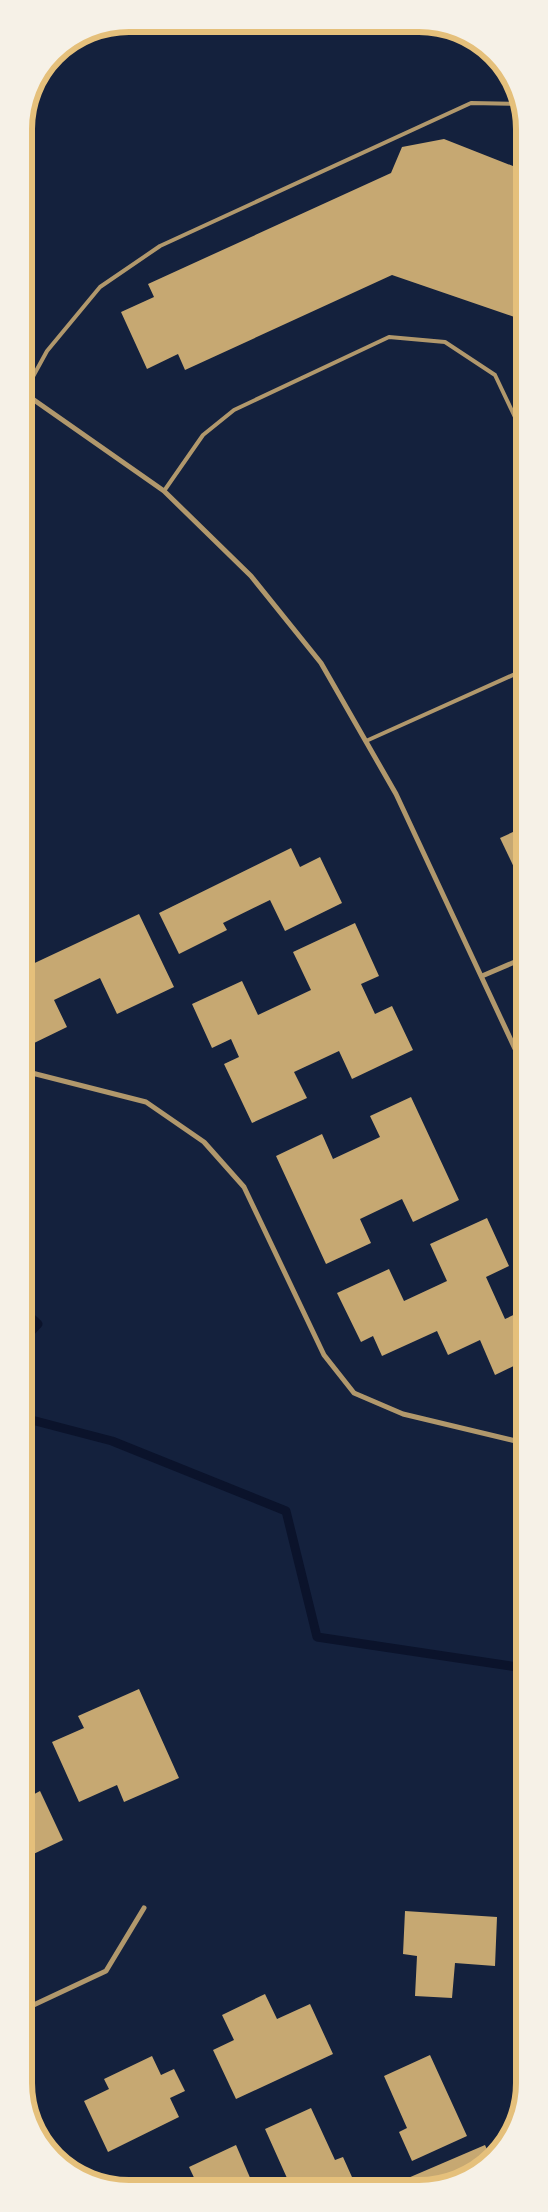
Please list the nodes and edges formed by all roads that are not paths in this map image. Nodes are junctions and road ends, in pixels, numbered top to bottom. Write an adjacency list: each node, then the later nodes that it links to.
1 (512, 104): 2 (lane)
2 (33, 378)
3 (33, 399): 5 (street)
4 (516, 419): 5 (lane)
5 (164, 491): 7 (street)
6 (516, 674): 7 (lane)
7 (366, 741): 9 (street)
8 (516, 962): 9 (street)
9 (482, 976): 10 (street)
10 (516, 1049)
11 (33, 1073): 12 (street)
12 (515, 1441)
13 (144, 1908): 14 (street)
14 (32, 2006)

